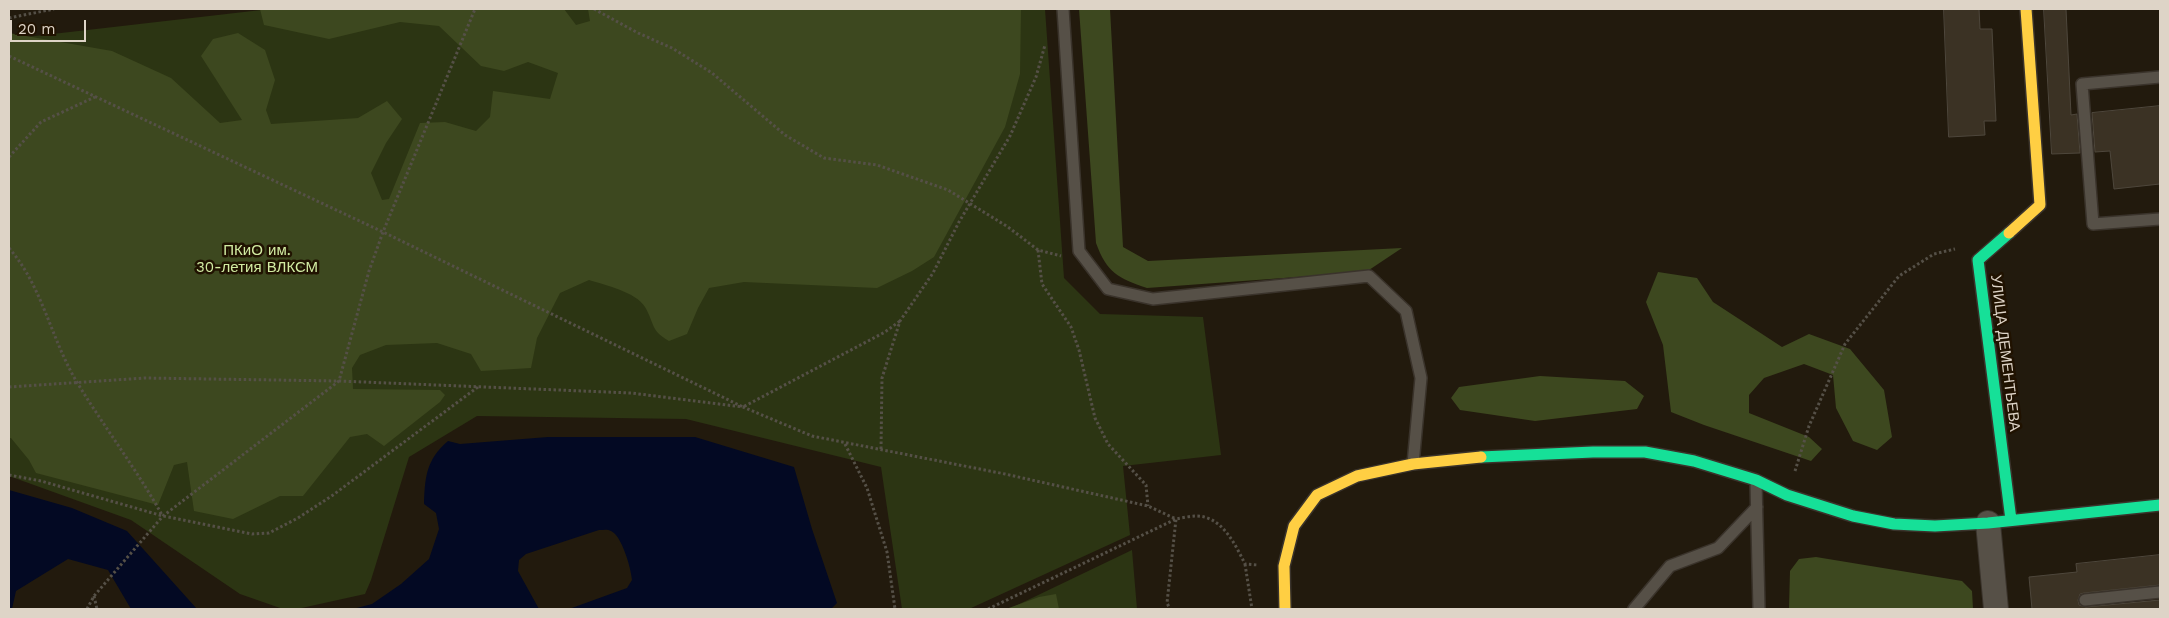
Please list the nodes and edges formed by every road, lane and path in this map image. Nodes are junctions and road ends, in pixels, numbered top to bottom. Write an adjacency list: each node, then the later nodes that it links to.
1 (54, 9): 6 (path)
2 (475, 9): 14 (path)
3 (594, 9): 12 (path)
4 (1063, 9): 18 (lane)
5 (2026, 9): 36 (main road, УЛИЦА ДЕМЕНТЬЕВА)
6 (9, 18)
7 (1046, 43): 12 (path)
8 (9, 56): 10 (path)
9 (2160, 77): 13 (lane)
10 (95, 97): 11 (path); 14 (path)
11 (9, 157)
12 (969, 204): 17 (path); 19 (path)
13 (2160, 218)
14 (383, 232): 20 (path); 24 (path)
15 (1963, 247): 30 (path)
16 (9, 248): 21 (path)
17 (1038, 250): 18 (path); 32 (path)
18 (1083, 257): 27 (lane)
19 (900, 321): 24 (path); 26 (path)
20 (339, 380): 21 (path); 23 (path); 34 (path)
21 (77, 383): 22 (path); 34 (path)
22 (9, 387)
23 (478, 387): 24 (path); 34 (path)
24 (743, 407): 25 (path)
25 (845, 443): 26 (path); 44 (path)
26 (882, 449): 32 (path)
27 (1413, 464): 29 (main road); 38 (main road)
28 (9, 475): 34 (path)
29 (1756, 480): 30 (main road); 33 (lane)
30 (1787, 495): 36 (main road)
31 (2160, 505): 36 (main road)
32 (1148, 506): 35 (path)
33 (1757, 507): 49 (lane); 50 (lane)
34 (162, 516): 40 (path)
35 (1176, 519): 37 (path); 45 (path); 46 (path)
36 (2000, 521): 51 (street)
37 (1245, 564): 38 (path); 47 (path)
38 (1284, 566): 48 (main road)
39 (2160, 592): 41 (lane)
40 (94, 596): 42 (path); 43 (path)
41 (2085, 600)
42 (87, 609)
43 (97, 609)
44 (895, 609)
45 (988, 609)
46 (1170, 609)
47 (1252, 609)
48 (1285, 609)
49 (1634, 609)
50 (1759, 609)
51 (1996, 609)

